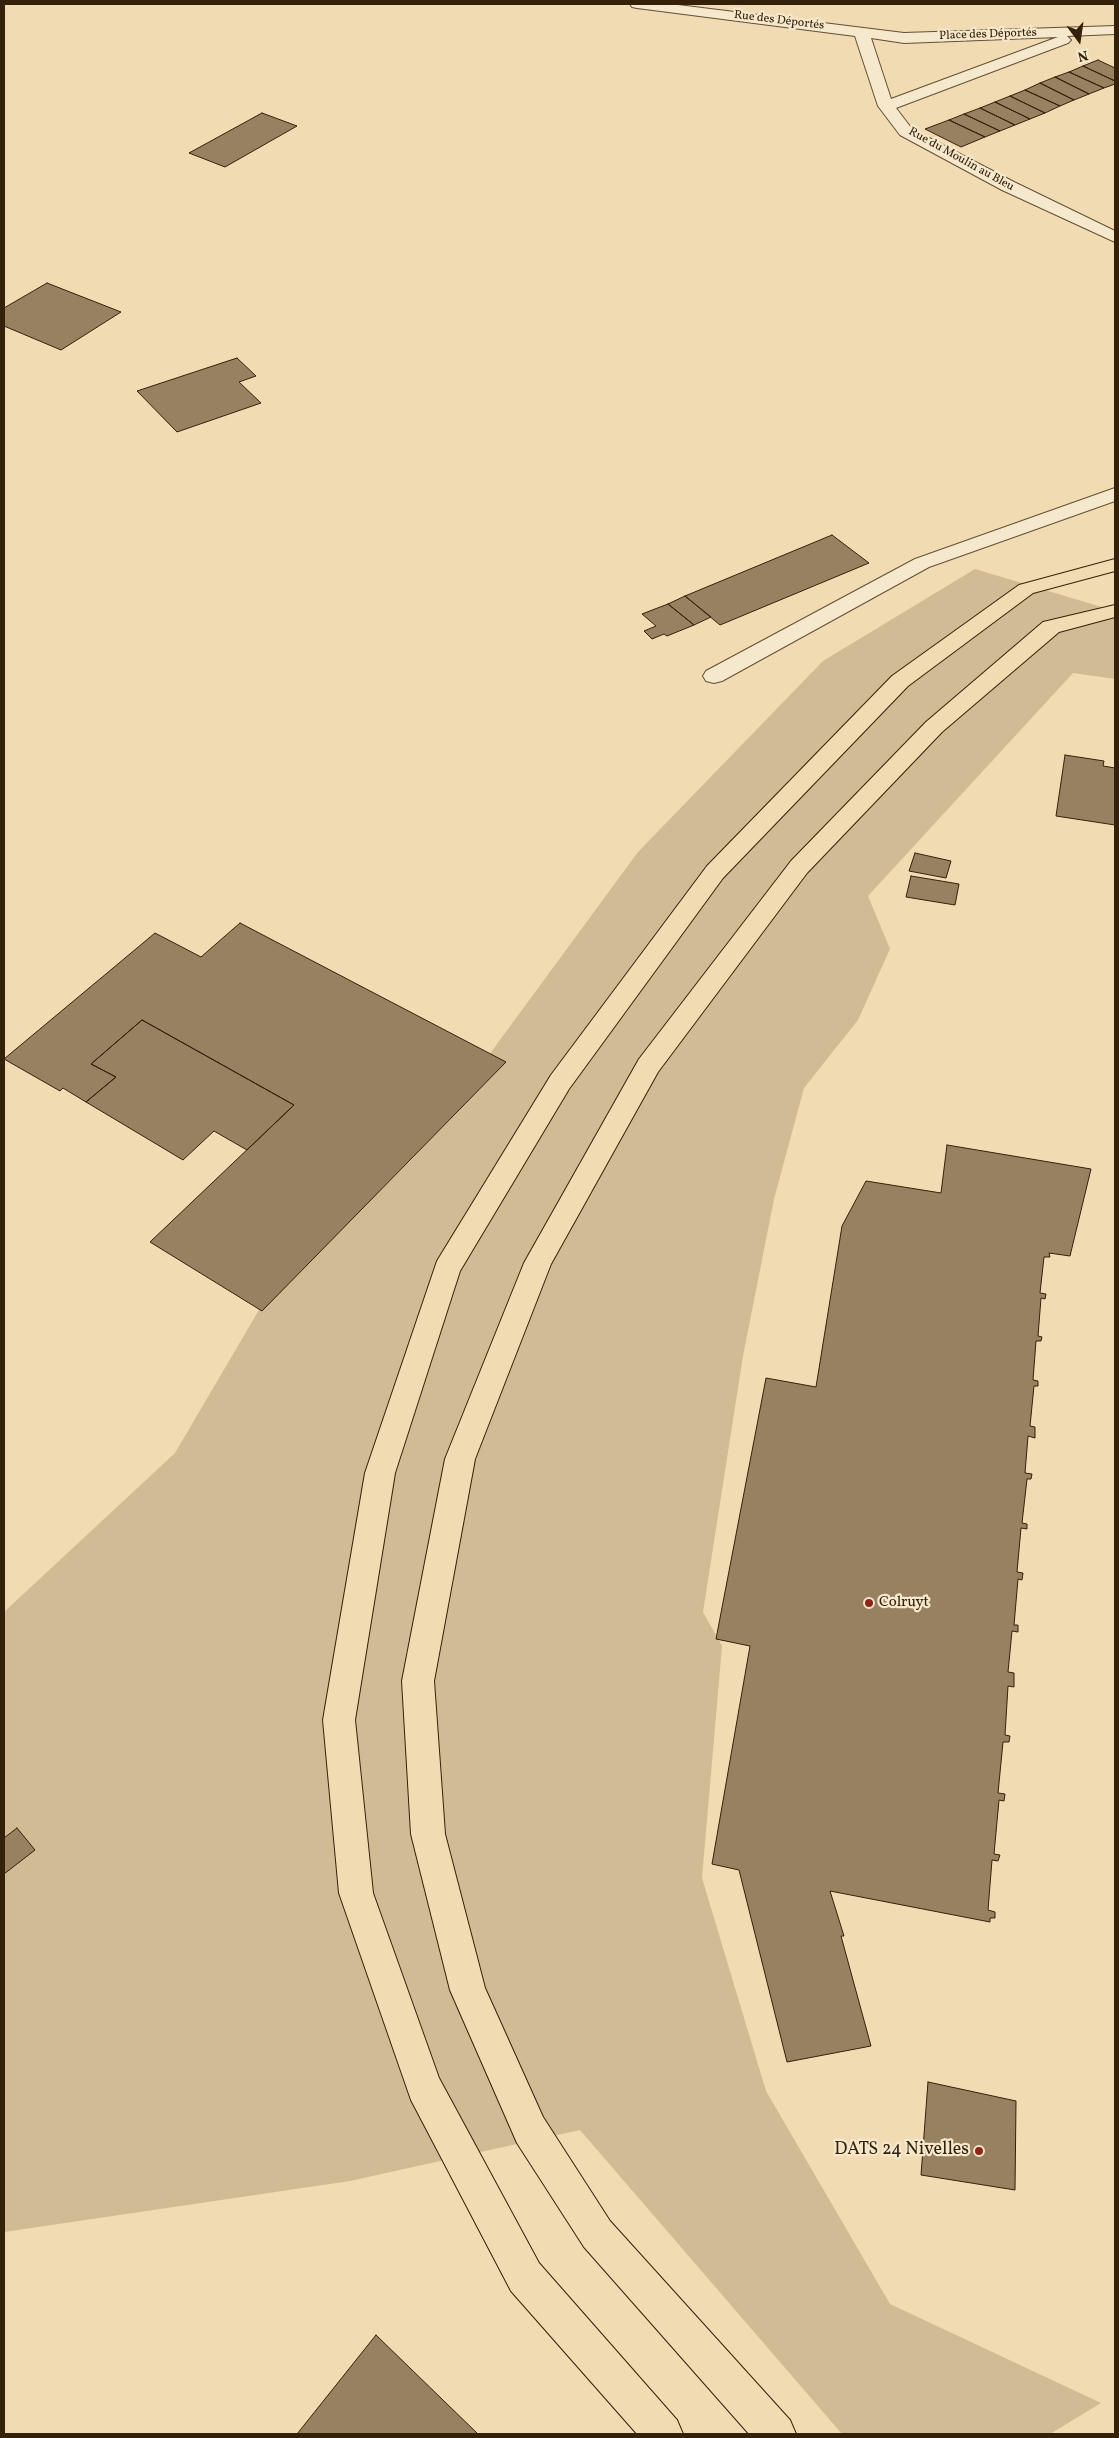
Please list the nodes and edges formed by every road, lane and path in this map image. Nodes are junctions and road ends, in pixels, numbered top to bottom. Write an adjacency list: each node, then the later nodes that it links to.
1 (637, 4): 3 (street, Rue des Déportés)
2 (1115, 30): 4 (street, Place des Déportés)
3 (861, 31): 4 (street, Place des Déportés); 5 (street, Rue du Moulin au Bleu)
4 (1086, 32): 5 (street)
5 (886, 106): 6 (street, Rue du Moulin au Bleu)
6 (1115, 237)
7 (1115, 494): 10 (street)
8 (1115, 565): 11 (main road)
9 (1115, 612): 12 (main road)
10 (714, 676)
11 (663, 2434)
12 (776, 2434)

